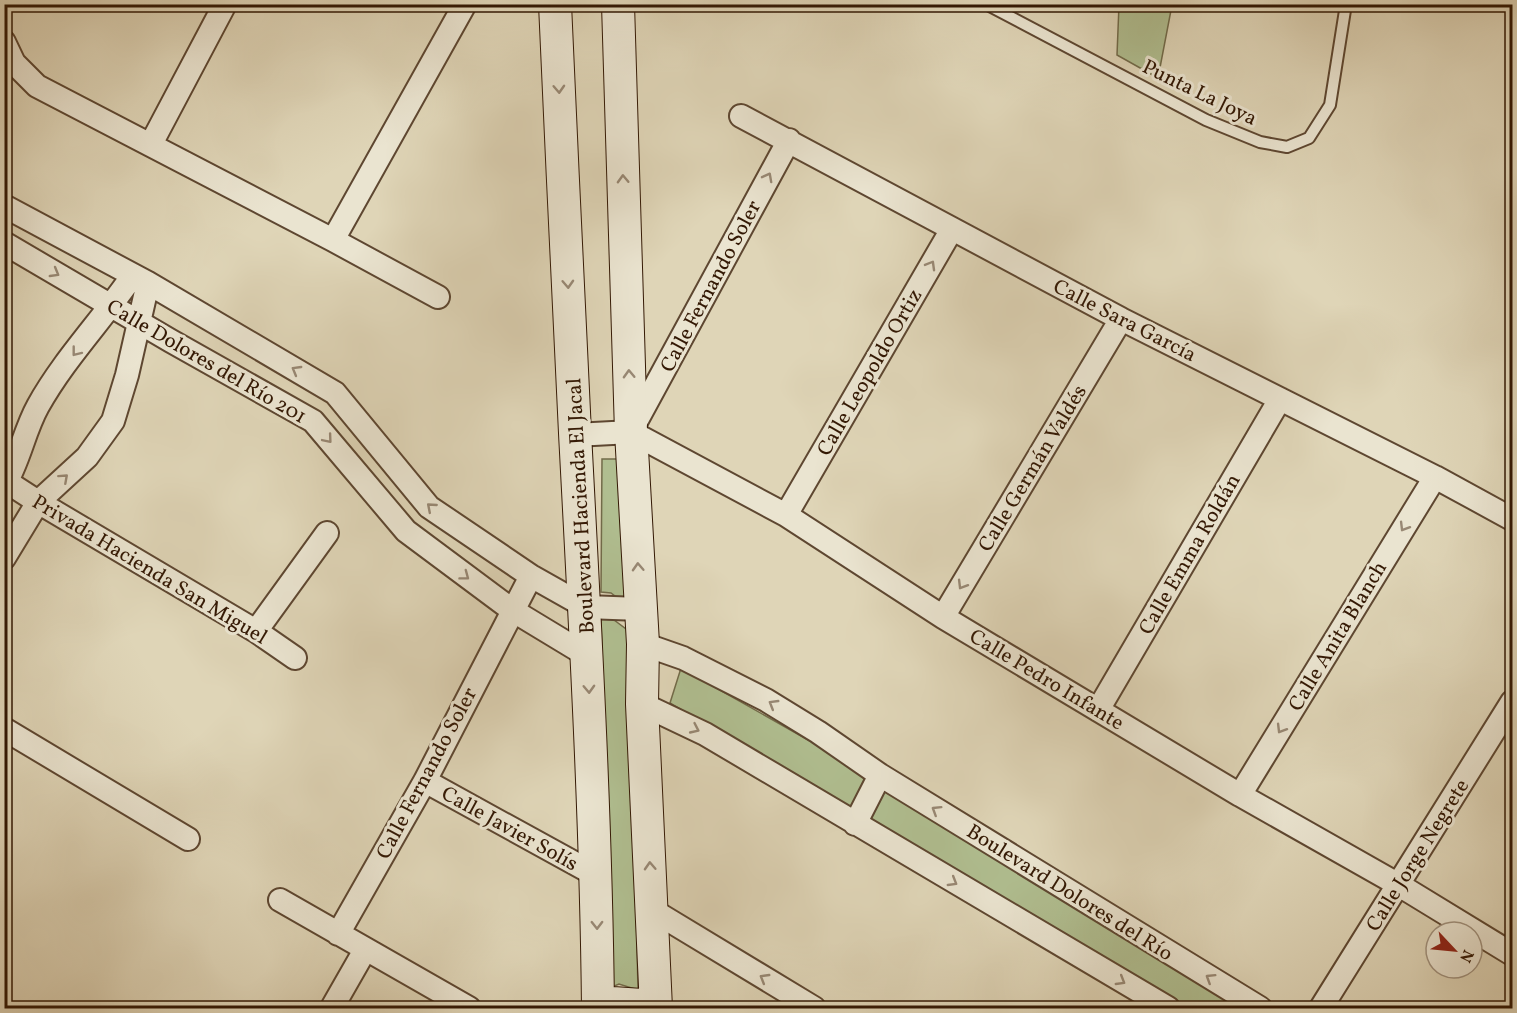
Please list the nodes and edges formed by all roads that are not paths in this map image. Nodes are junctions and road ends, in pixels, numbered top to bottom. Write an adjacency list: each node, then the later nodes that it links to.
1 (225, 4): 10 (street)
2 (465, 4): 13 (street)
3 (555, 4): 22 (main road, Boulevard Hacienda El Jacal, one-way to 22)
4 (618, 4): 21 (main road, one-way to 4)
5 (986, 4): 6 (lane, Punta La Joya)
6 (1346, 4)
7 (4, 42): 10 (street)
8 (741, 116): 9 (street, Calle Sara García)
9 (789, 140): 12 (street, Calle Sara García); 21 (street, Calle Fernando Soler, one-way to 9)
10 (151, 144): 13 (street)
11 (4, 206): 15 (street, Calle Dolores del Río 201)
12 (952, 229): 18 (street, Calle Sara García); 26 (street, Calle Leopoldo Ortiz, one-way to 12)
13 (333, 240): 16 (street)
14 (4, 243): 17 (street, Calle Dolores del Río 201, one-way to 17)
15 (141, 279): 17 (street); 19 (street); 30 (street, Calle Dolores del Río 201, one-way to 15)
16 (438, 297)
17 (112, 306): 19 (street, Calle Dolores del Río 201); 24 (street, one-way to 24)
18 (1121, 319): 20 (street, Calle Sara García); 34 (street, Calle Germán Valdés, one-way to 34)
19 (139, 322): 25 (street, one-way to 19); 33 (street, Calle Dolores del Río 201, one-way to 33)
20 (1280, 399): 23 (street, Calle Sara García); 41 (street, Calle Emma Roldán)
21 (631, 432): 22 (street); 26 (street, Calle Pedro Infante); 32 (main road, one-way to 21)
22 (575, 435): 31 (main road, Boulevard Hacienda El Jacal)
23 (1435, 477): 27 (street, Calle Sara García); 45 (street, Calle Anita Blanch, one-way to 45)
24 (5, 483): 25 (street, Privada Hacienda San Miguel)
25 (38, 502): 29 (street); 35 (street, Privada Hacienda San Miguel)
26 (786, 515): 34 (street, Calle Pedro Infante)
27 (1512, 519)
28 (327, 533): 35 (street)
29 (4, 558)
30 (531, 576): 31 (street, Calle Dolores del Río 201); 33 (street, Calle Fernando Soler)
31 (586, 608): 32 (street); 37 (main road, Boulevard Hacienda El Jacal)
32 (640, 609): 36 (main road)
33 (512, 610): 37 (street, Calle Dolores del Río 201); 44 (street, Calle Fernando Soler)
34 (943, 617): 41 (street, Calle Pedro Infante)
35 (256, 631): 38 (street, Privada Hacienda San Miguel)
36 (643, 644): 40 (main road); 43 (street, Boulevard Dolores del Río, one-way to 36)
37 (588, 656): 48 (main road, Boulevard Hacienda El Jacal, one-way to 48)
38 (295, 658)
39 (1512, 702): 49 (street, Calle Jorge Negrete)
40 (642, 704): 46 (street, one-way to 46); 51 (main road, one-way to 40)
41 (1098, 710): 45 (street, Calle Pedro Infante)
42 (4, 729): 47 (street)
43 (880, 775): 46 (street); 61 (street, Boulevard Dolores del Río, one-way to 43)
44 (425, 781): 48 (street, Calle Javier Solís); 52 (street, Calle Fernando Soler)
45 (1240, 795): 49 (street, Calle Pedro Infante)
46 (855, 824): 60 (street, one-way to 60)
47 (188, 839)
48 (596, 875): 55 (main road, Boulevard Hacienda El Jacal, one-way to 55)
49 (1399, 885): 54 (street, Calle Pedro Infante); 62 (street, Calle Jorge Negrete)
50 (279, 900): 52 (street)
51 (652, 910): 57 (main road); 59 (street, one-way to 51)
52 (338, 934): 53 (street)
53 (365, 950): 56 (street); 58 (street)
54 (1512, 954)
55 (598, 1005): 57 (main road)
56 (333, 1006)
57 (656, 1007)
58 (469, 1008)
59 (814, 1008)
60 (1167, 1008)
61 (1260, 1008)
62 (1322, 1008)

